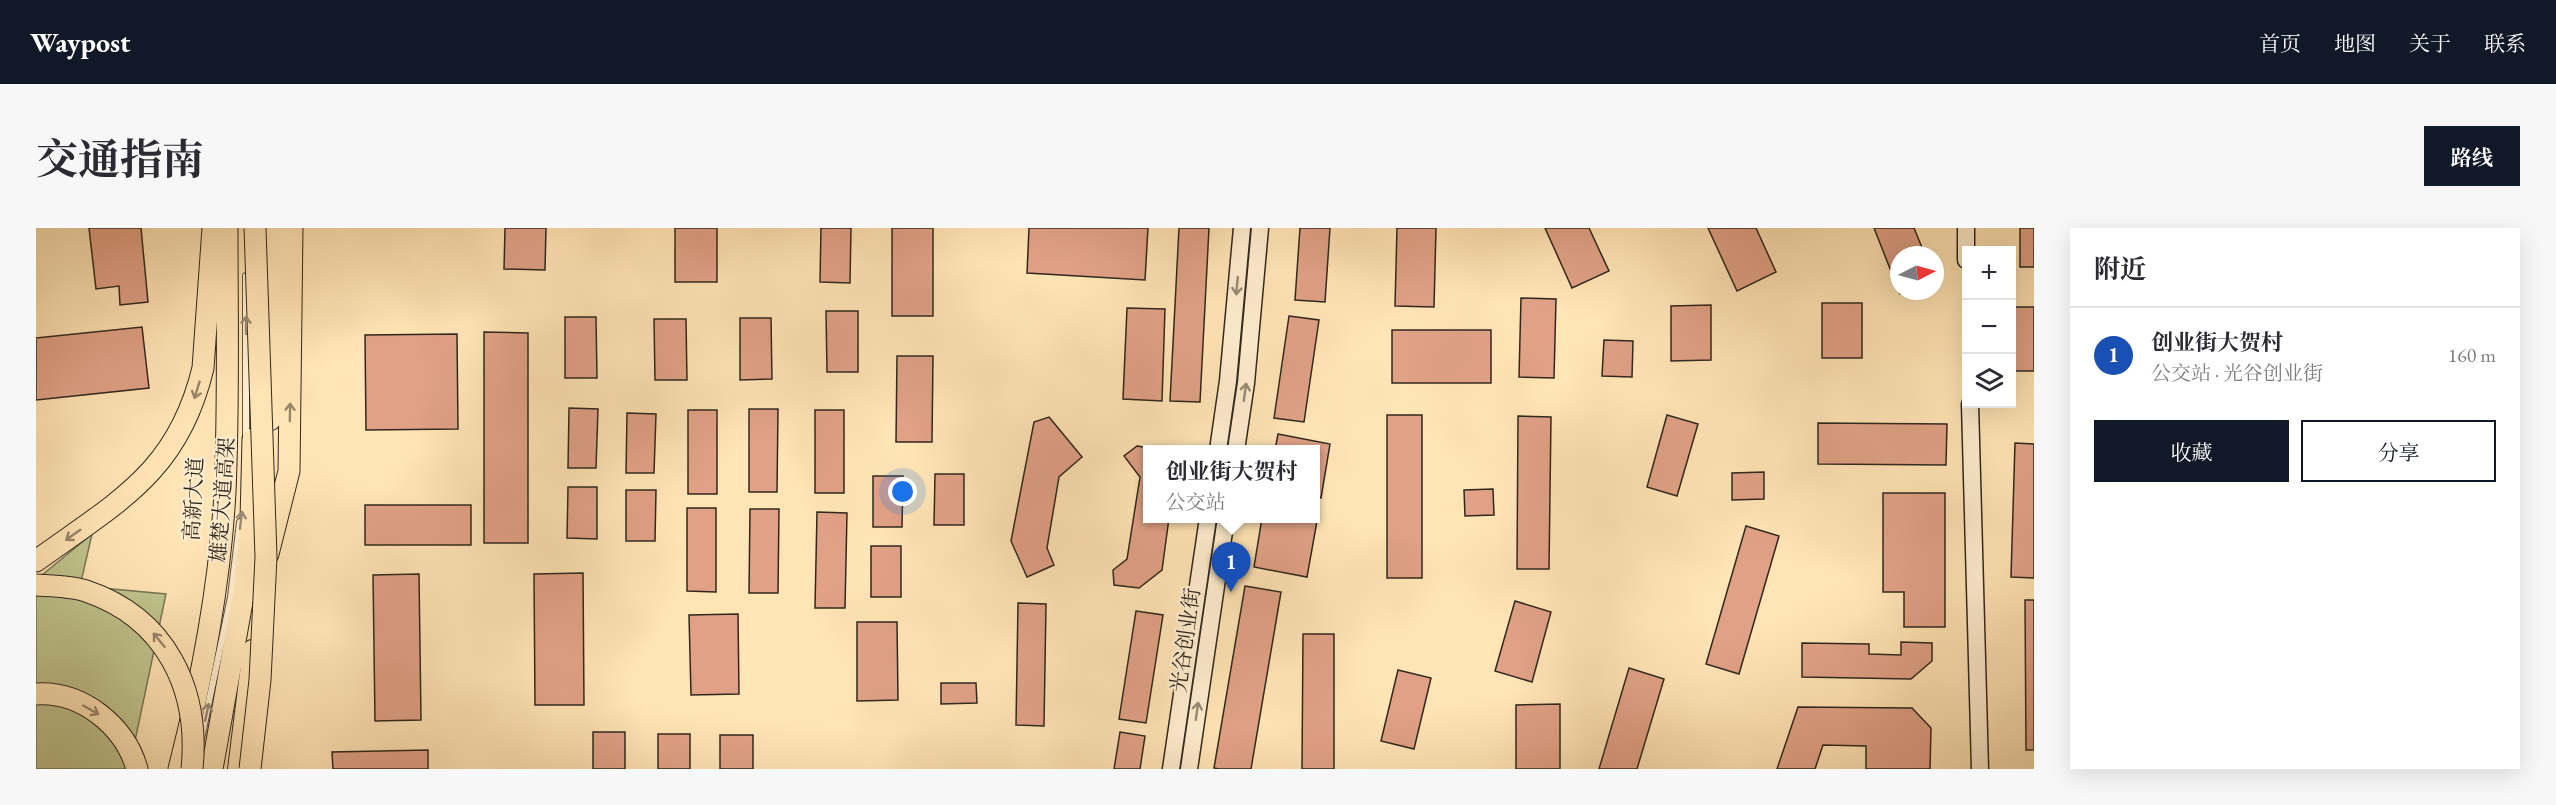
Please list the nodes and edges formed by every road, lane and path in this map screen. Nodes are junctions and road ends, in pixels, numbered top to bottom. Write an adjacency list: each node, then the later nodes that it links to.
1 (213, 228): 20 (highway, one-way to 20)
2 (221, 228): 25 (main road, 高新大道)
3 (227, 228): 26 (highway, 雄楚大道高架, bridge)
4 (255, 228): 28 (highway, 雄楚大道高架, bridge); 30 (highway, bridge)
5 (275, 228): 22 (main road)
6 (292, 228): 22 (highway, one-way to 6)
7 (1242, 228): 14 (main road, one-way to 14)
8 (1260, 228): 15 (main road, one-way to 8)
9 (1966, 228): 10 (main road)
10 (1966, 246)
11 (247, 264): 16 (lane, one-way to 11)
12 (235, 269): 26 (lane)
13 (1970, 408): 33 (main road)
14 (1219, 445)
15 (1237, 445)
16 (244, 494)
17 (241, 516): 27 (lane, one-way to 17)
18 (1207, 523): 31 (main road, 光谷创业街)
19 (1225, 523): 32 (main road, 光谷创业街, one-way to 19)
20 (36, 561)
21 (36, 585): 27 (highway, one-way to 21, bridge)
22 (259, 592): 29 (main road)
23 (36, 694): 24 (highway, one-way to 24)
24 (137, 769)
25 (170, 769)
26 (181, 769)
27 (193, 769)
28 (212, 769)
29 (237, 769)
30 (250, 769)
31 (1171, 769)
32 (1189, 769)
33 (1980, 769)

